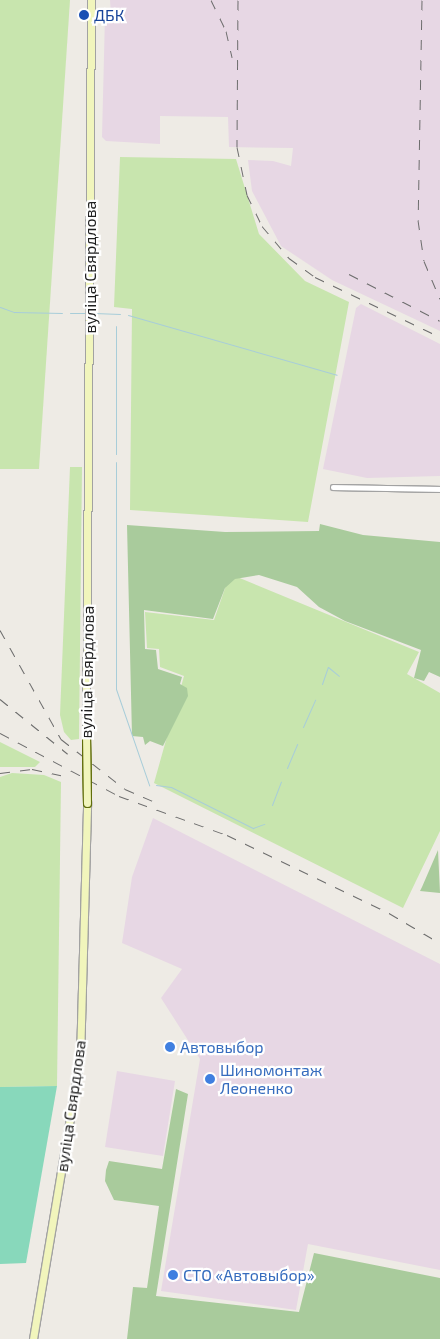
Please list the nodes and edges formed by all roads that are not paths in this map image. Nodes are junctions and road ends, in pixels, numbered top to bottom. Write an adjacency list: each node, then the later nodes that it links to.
1 (91, 0): 4 (main road, вуліца Свярдлова, bridge)
2 (333, 487): 3 (street)
3 (440, 489)
4 (33, 1339)

